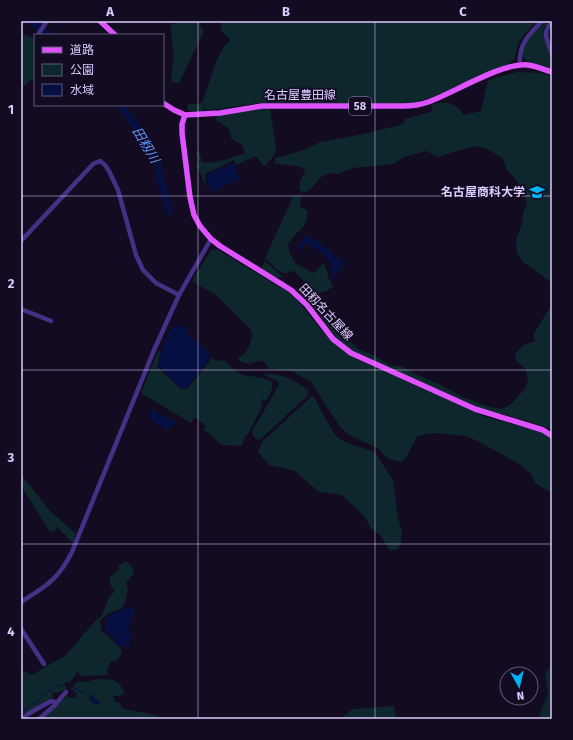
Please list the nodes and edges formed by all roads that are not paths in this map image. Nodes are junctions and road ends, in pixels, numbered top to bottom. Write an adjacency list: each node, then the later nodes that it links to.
1 (100, 21): 6 (main road)
2 (542, 21): 8 (street)
3 (552, 22): 7 (street)
4 (45, 23): 5 (street)
5 (39, 32)
6 (114, 34)
7 (552, 54)
8 (520, 65): 9 (main road, 名古屋豊田線 / 58); 11 (main road, 名古屋豊田線 / 58)
9 (552, 72)
10 (164, 104): 11 (main road)
11 (185, 115): 12 (main road, 田籾名古屋線)
12 (211, 239): 14 (street); 17 (main road, 田籾名古屋線)
13 (21, 241): 14 (street)
14 (179, 295): 18 (street)
15 (21, 309): 16 (street)
16 (50, 322)
17 (552, 436)
18 (21, 602)
19 (21, 629): 20 (street)
20 (44, 664)
21 (66, 692): 22 (street)
22 (55, 704): 23 (street); 24 (street)
23 (22, 719)
24 (39, 719)

